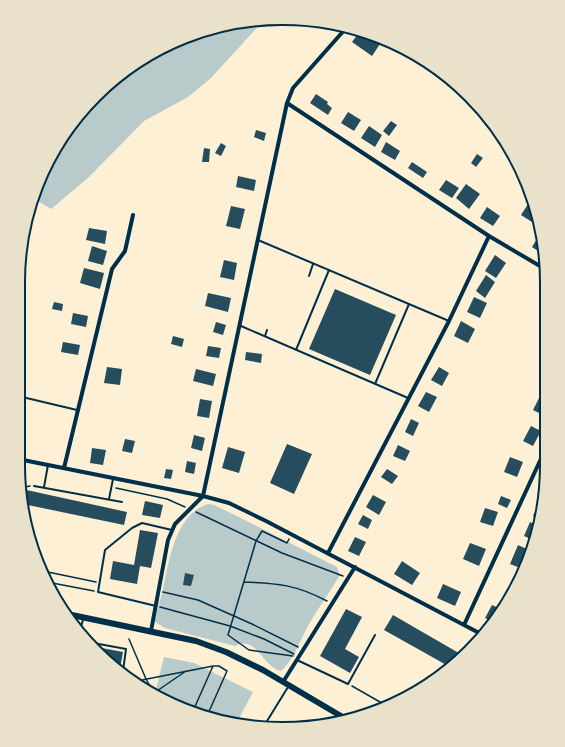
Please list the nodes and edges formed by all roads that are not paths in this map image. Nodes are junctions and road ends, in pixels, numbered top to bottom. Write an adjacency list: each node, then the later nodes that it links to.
1 (342, 32): 2 (street)
2 (287, 103): 4 (street); 5 (street)
3 (133, 214): 19 (street)
4 (489, 236): 7 (street); 11 (street)
5 (256, 240): 6 (lane); 12 (street)
6 (313, 264): 8 (lane); 9 (lane)
7 (539, 265)
8 (329, 270): 10 (lane); 15 (lane)
9 (309, 276)
10 (410, 304): 11 (lane); 16 (lane)
11 (449, 321): 18 (street)
12 (239, 325): 14 (lane); 27 (street)
13 (268, 330): 14 (lane)
14 (265, 336): 15 (lane)
15 (296, 350): 16 (lane)
16 (375, 384): 18 (lane)
17 (25, 398): 19 (lane)
18 (408, 398): 31 (street)
19 (79, 410): 23 (street)
20 (25, 460): 22 (street)
21 (540, 461): 37 (street)
22 (48, 465): 23 (street); 26 (lane)
23 (64, 468): 24 (street)
24 (114, 478): 27 (street); 28 (lane)
25 (34, 486): 26 (lane)
26 (44, 487): 28 (lane)
27 (203, 496): 30 (street); 31 (street)
28 (109, 499): 29 (lane)
29 (122, 502)
30 (172, 530): 33 (street); 33 (lane)
31 (328, 553): 32 (street)
32 (355, 567): 37 (street); 42 (street)
33 (156, 606): 38 (street)
34 (74, 615): 35 (main road)
35 (83, 617): 36 (lane); 38 (main road)
36 (81, 625)
37 (464, 625): 39 (street)
38 (151, 631): 44 (main road)
39 (478, 632)
40 (375, 635): 42 (lane)
41 (97, 644): 43 (lane)
42 (298, 658): 44 (street)
43 (123, 666)
44 (286, 684): 45 (main road); 46 (lane)
45 (340, 715)
46 (267, 721)

